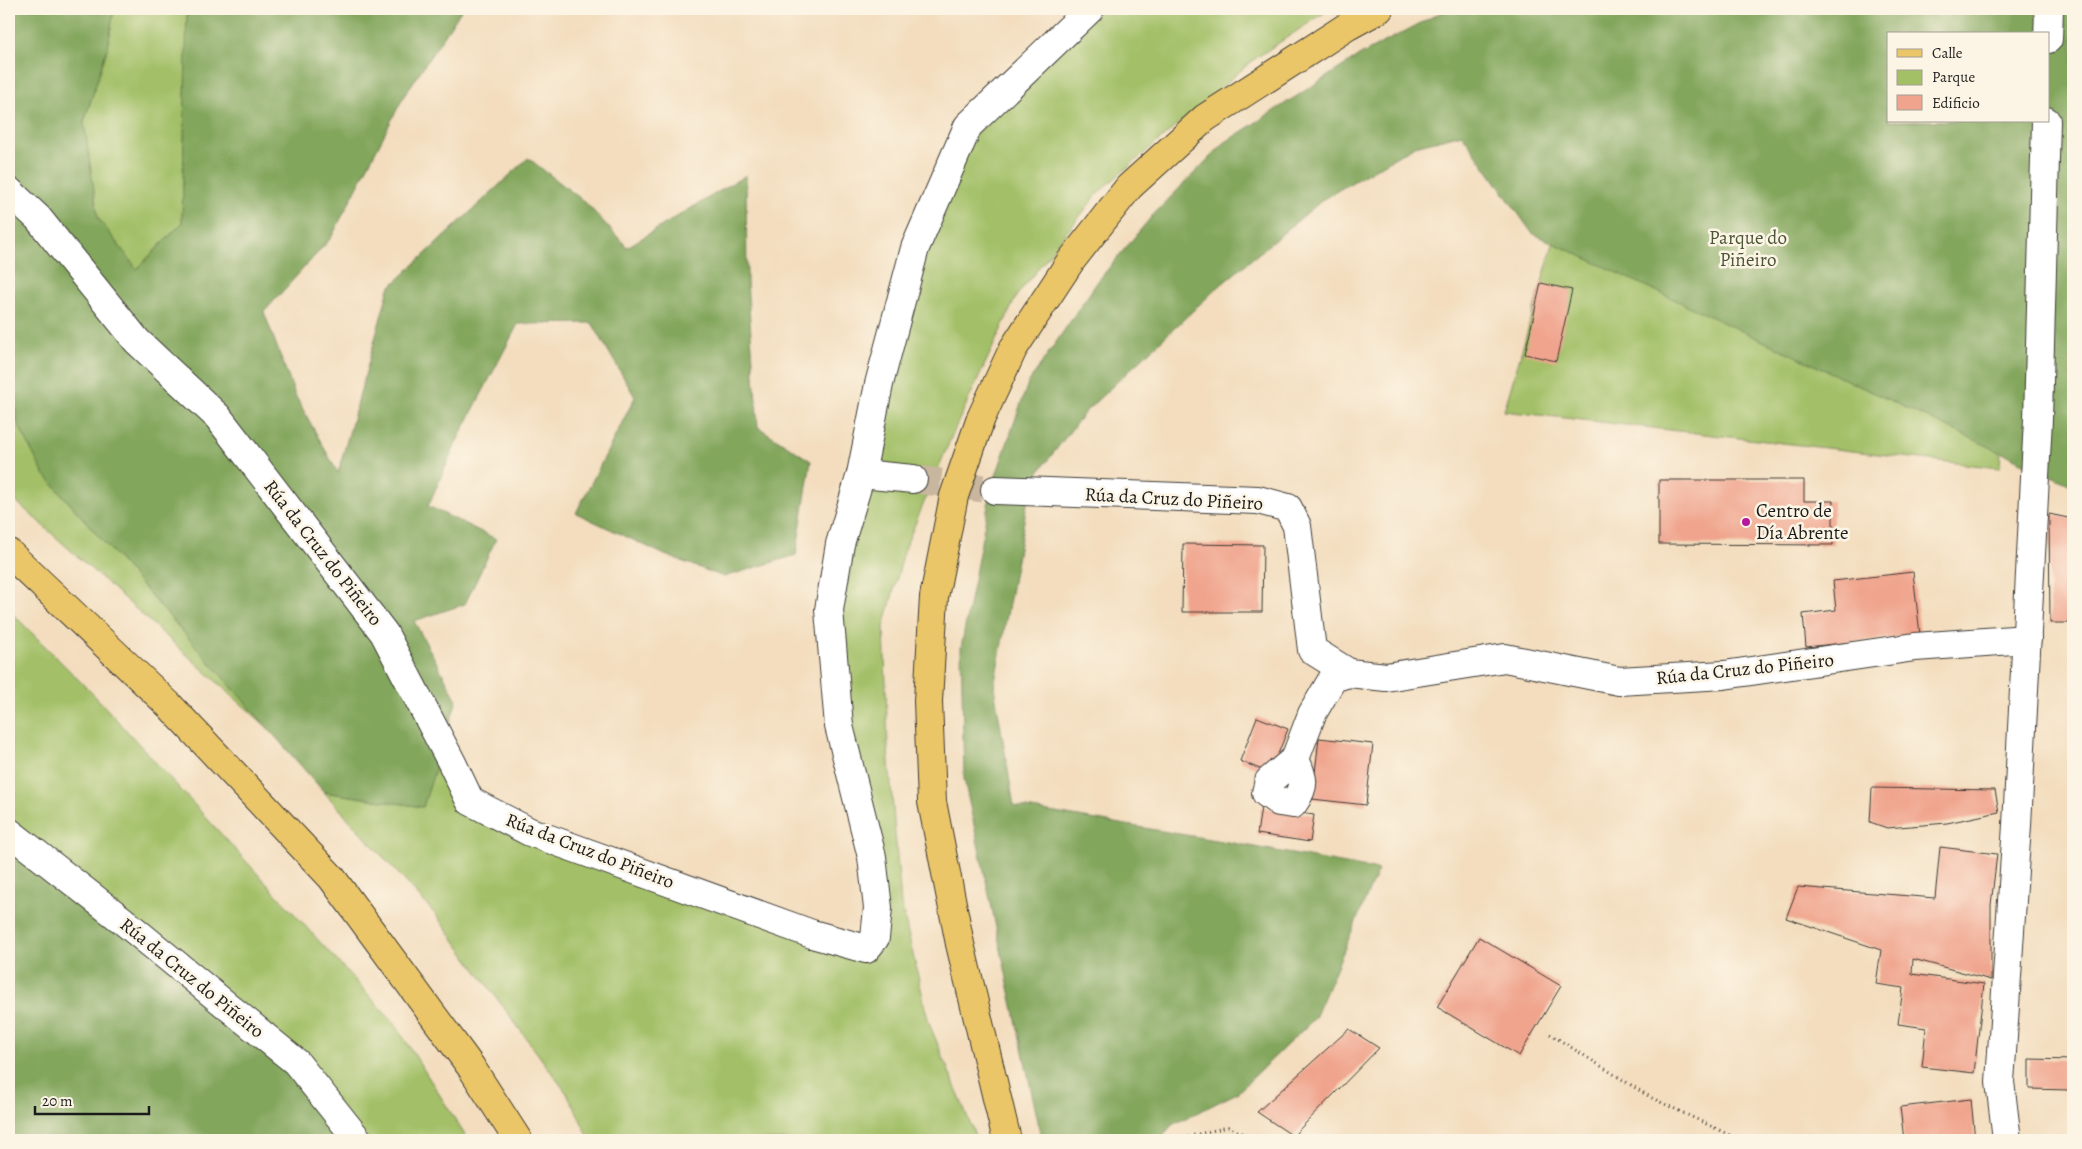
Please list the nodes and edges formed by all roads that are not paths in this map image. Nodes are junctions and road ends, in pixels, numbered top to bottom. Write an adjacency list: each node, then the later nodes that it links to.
1 (1090, 9): 7 (street, Rúa da Cruz do Piñeiro)
2 (1379, 9): 17 (main road)
3 (2049, 9): 4 (street)
4 (2048, 32)
5 (2046, 122): 11 (street)
6 (9, 190): 7 (street, Rúa da Cruz do Piñeiro)
7 (861, 474): 8 (street)
8 (913, 479)
9 (995, 490): 12 (street, Rúa da Cruz do Piñeiro)
10 (9, 553): 16 (main road)
11 (2027, 639): 12 (street, Rúa da Cruz do Piñeiro); 18 (street)
12 (1350, 674): 13 (street)
13 (1295, 759)
14 (9, 832): 15 (street, Rúa da Cruz do Piñeiro)
15 (358, 1140)
16 (518, 1140)
17 (1007, 1140)
18 (2007, 1140)

